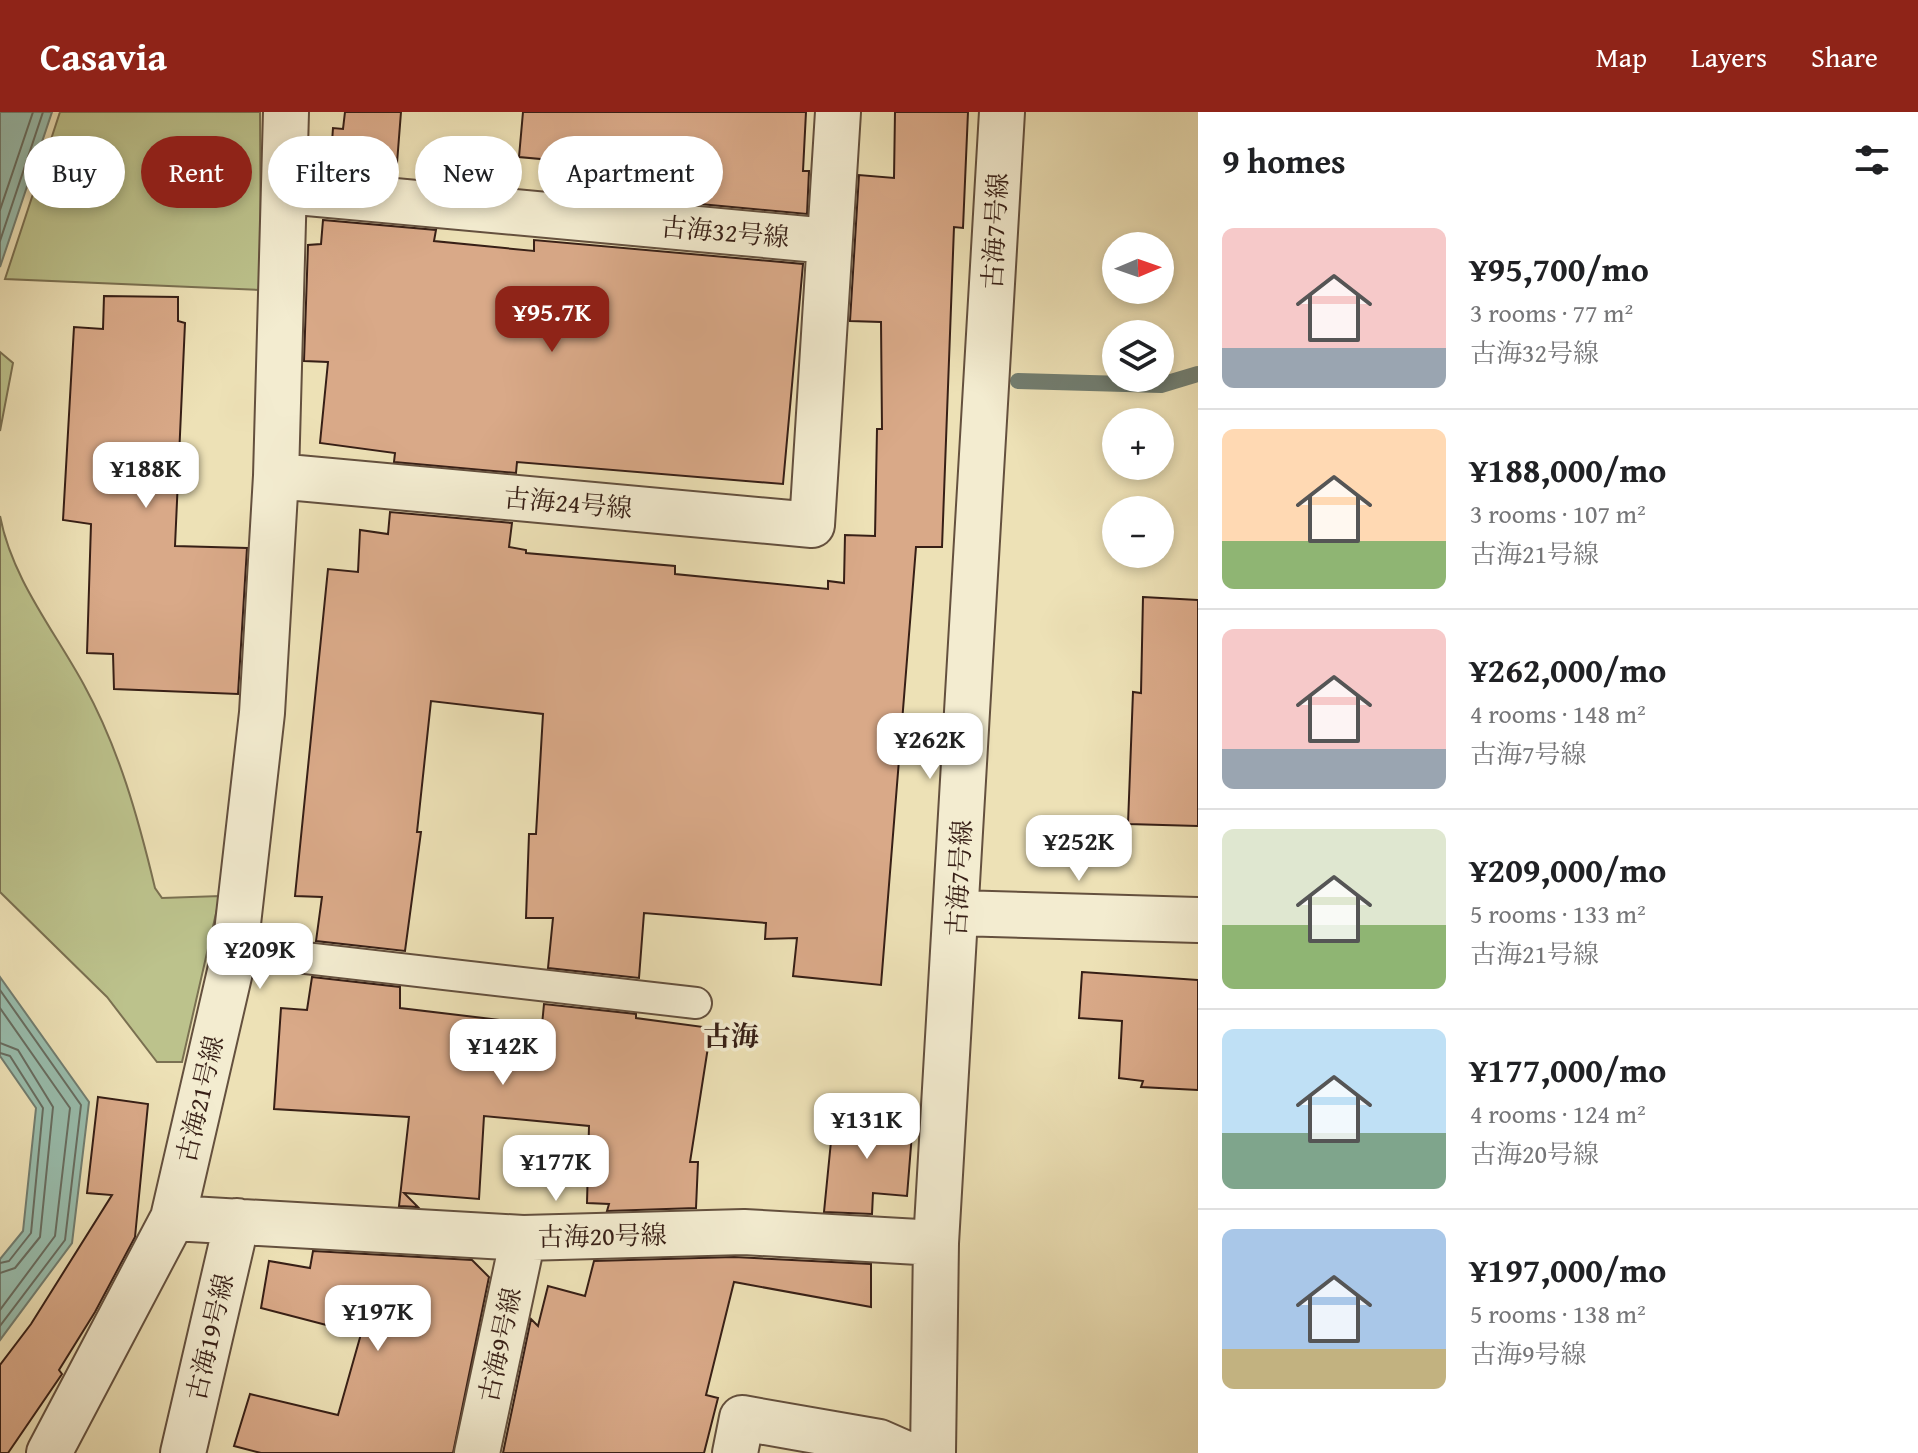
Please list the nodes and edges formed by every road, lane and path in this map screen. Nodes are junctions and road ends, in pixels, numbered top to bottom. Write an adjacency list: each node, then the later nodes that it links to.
1 (286, 112): 4 (street)
2 (838, 112): 7 (street, 古海24号線)
3 (1002, 112): 9 (street, 古海7号線)
4 (286, 136)
5 (399, 201): 7 (street, 古海32号線)
6 (285, 208): 8 (street)
7 (829, 241): 8 (street, 古海24号線)
8 (276, 476): 11 (street, 古海21号線)
9 (957, 913): 10 (street); 16 (street, 古海7号線)
10 (1198, 920)
11 (235, 950): 12 (lane); 13 (street, 古海21号線)
12 (696, 1003)
13 (173, 1218): 14 (street, 古海20号線); 17 (street, 古海21号線)
14 (237, 1221): 15 (street, 古海20号線); 18 (street, 古海19号線)
15 (523, 1238): 16 (street, 古海20号線); 19 (street, 古海9号線)
16 (936, 1243): 22 (street, 古海7号線)
17 (49, 1453)
18 (183, 1453)
19 (477, 1453)
20 (735, 1453): 21 (street)
21 (904, 1453)
22 (933, 1453)

